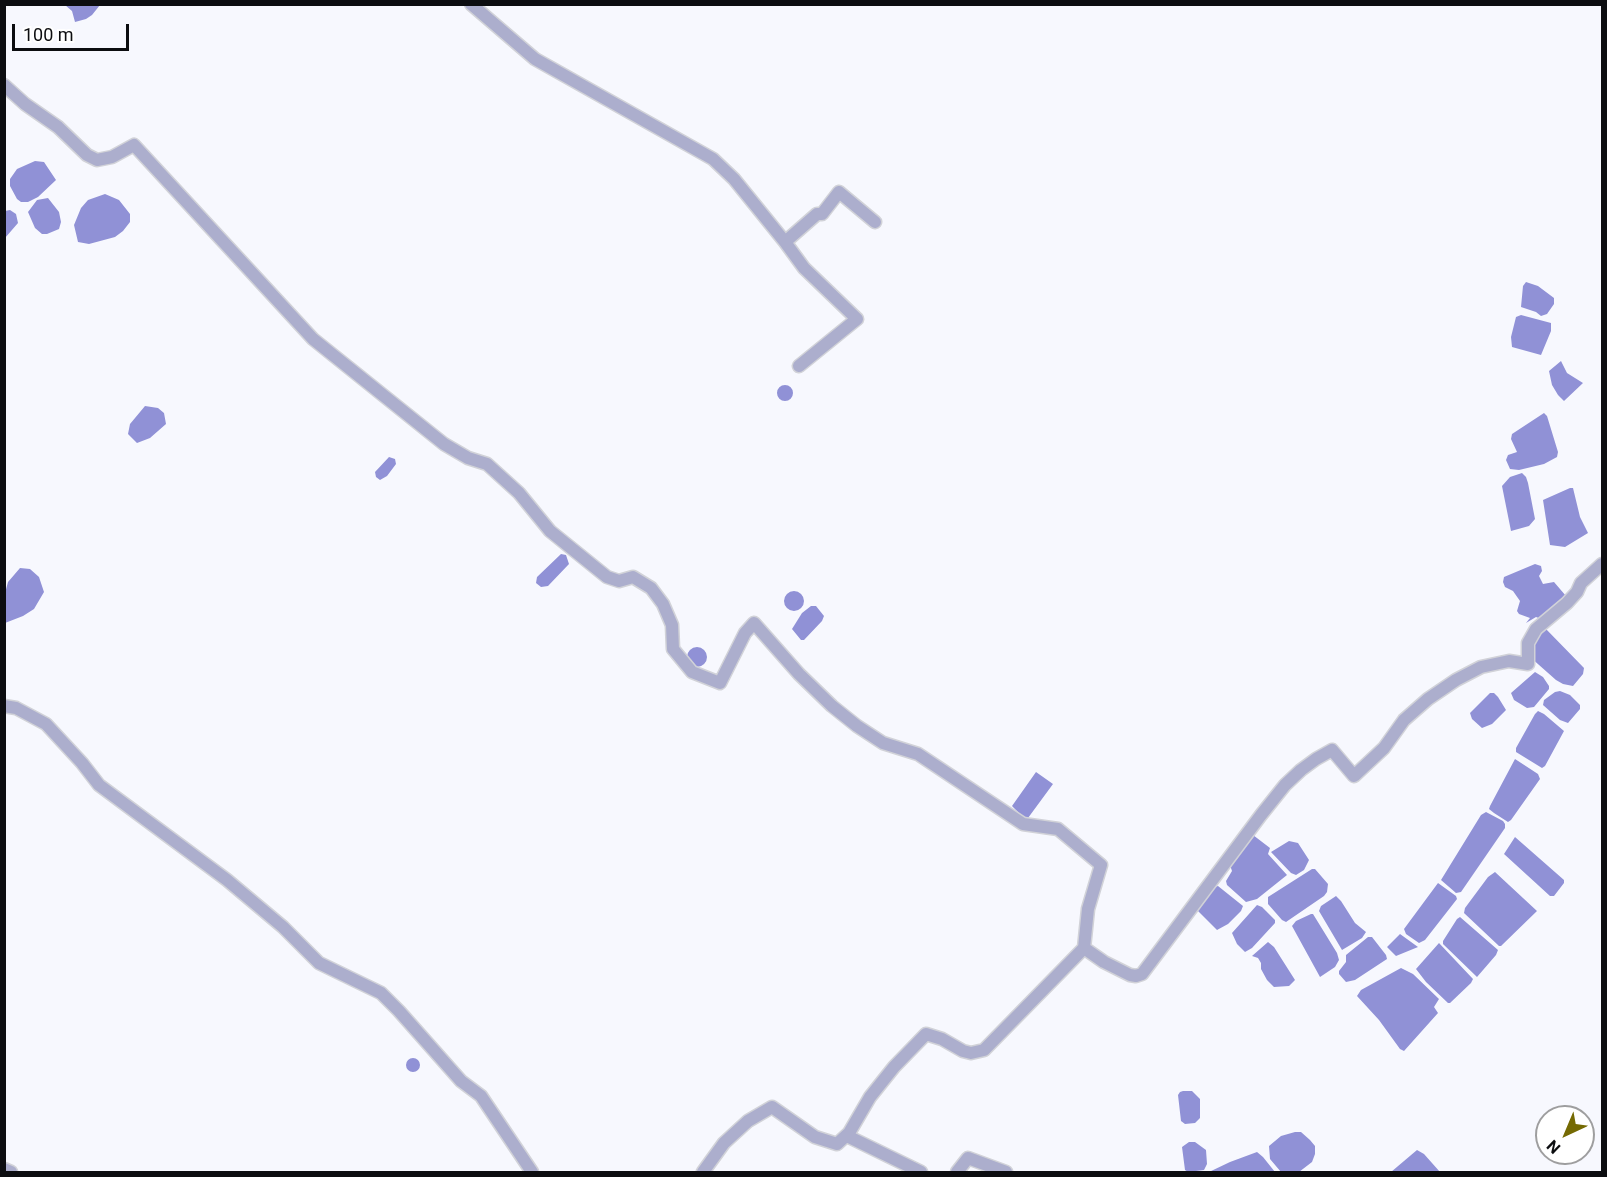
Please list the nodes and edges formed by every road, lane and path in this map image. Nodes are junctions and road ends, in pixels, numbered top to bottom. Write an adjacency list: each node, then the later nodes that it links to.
1 (471, 4): 4 (street)
2 (4, 85): 8 (street)
3 (874, 222): 4 (street)
4 (785, 242): 5 (street)
5 (799, 366)
6 (1602, 564): 8 (street)
7 (4, 706): 12 (street)
8 (1084, 948): 9 (street)
9 (847, 1136): 13 (street); 14 (street)
10 (4, 1169): 11 (street)
11 (11, 1173)
12 (532, 1173)
13 (702, 1173)
14 (921, 1173)
15 (957, 1173): 16 (street)
16 (1006, 1173)

